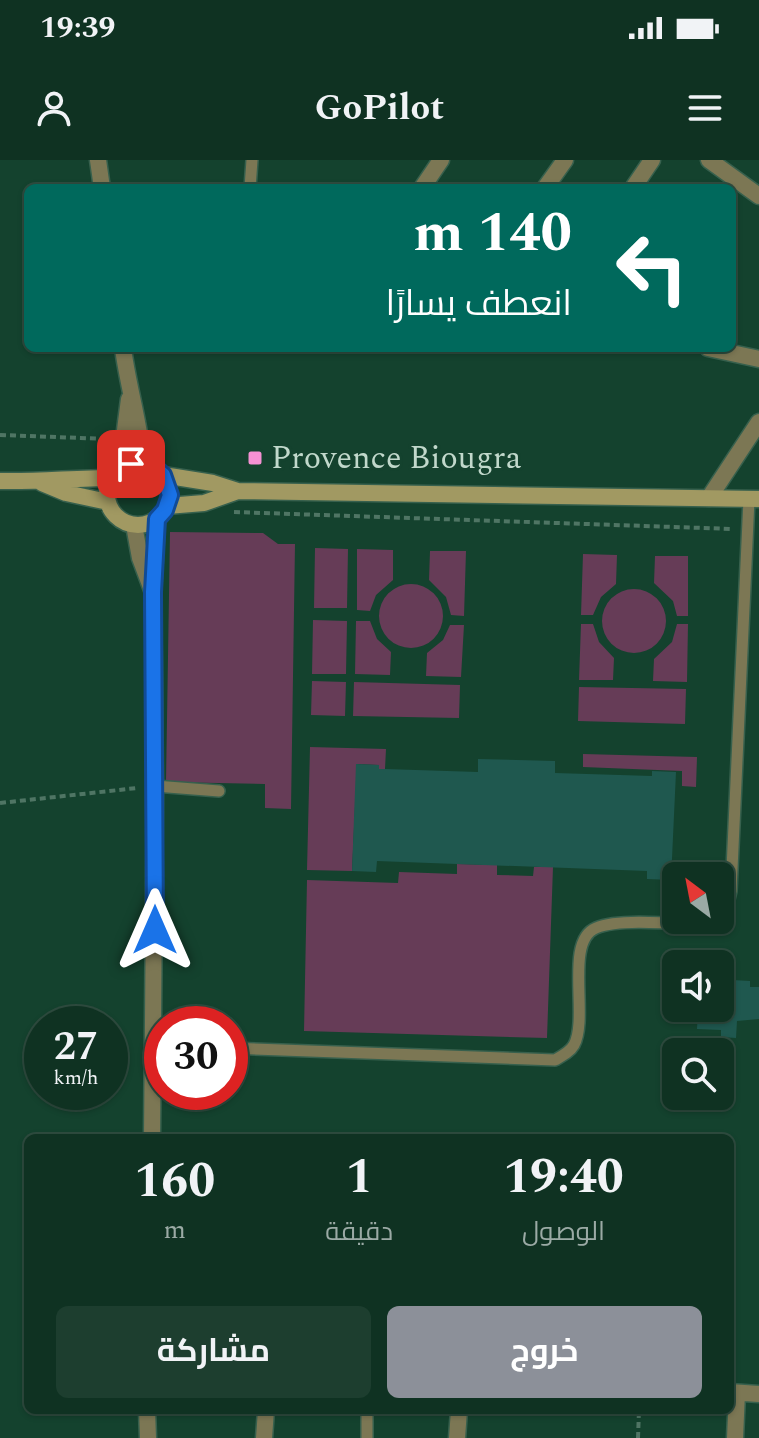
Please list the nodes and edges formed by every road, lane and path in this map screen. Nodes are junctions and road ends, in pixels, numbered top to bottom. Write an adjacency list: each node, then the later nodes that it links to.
1 (98, 160): 8 (street)
2 (252, 160): 9 (lane)
3 (441, 160): 10 (street)
4 (565, 160): 11 (street)
5 (652, 160): 12 (street)
6 (709, 160): 7 (street)
7 (726, 182)
8 (101, 184)
9 (250, 184)
10 (425, 184)
11 (548, 184)
12 (636, 184)
13 (736, 186): 14 (street)
14 (759, 196)
15 (124, 352): 18 (street)
16 (727, 352): 17 (street)
17 (759, 359)
18 (130, 398): 21 (street); 22 (street)
19 (759, 422): 28 (street)
20 (0, 435): 21 (path)
21 (123, 439): 23 (street)
22 (143, 463): 23 (main road); 24 (main road)
23 (116, 474): 26 (main road); 30 (main road)
24 (163, 475): 27 (main road); 32 (main road)
25 (0, 481): 26 (main road)
26 (40, 482): 30 (main road)
27 (238, 491): 28 (main road); 32 (main road)
28 (709, 498): 29 (main road)
29 (754, 499): 34 (lane)
30 (108, 502): 33 (main road)
31 (228, 511): 34 (path)
32 (162, 512): 33 (main road); 35 (street)
33 (134, 525): 35 (street)
34 (748, 530): 40 (lane)
35 (153, 592): 36 (street)
36 (155, 786): 37 (lane); 38 (path); 39 (street)
37 (219, 791)
38 (0, 803)
39 (158, 1006)
40 (248, 1049)
41 (154, 1110): 42 (street)
42 (152, 1134)
43 (734, 1392): 44 (street)
44 (759, 1394)
45 (147, 1414): 51 (street)
46 (266, 1414): 52 (street)
47 (367, 1414): 53 (lane)
48 (459, 1414): 54 (street)
49 (639, 1414): 55 (path)
50 (734, 1414): 56 (street)
51 (148, 1438)
52 (264, 1438)
53 (367, 1438)
54 (457, 1438)
55 (638, 1438)
56 (735, 1438)

